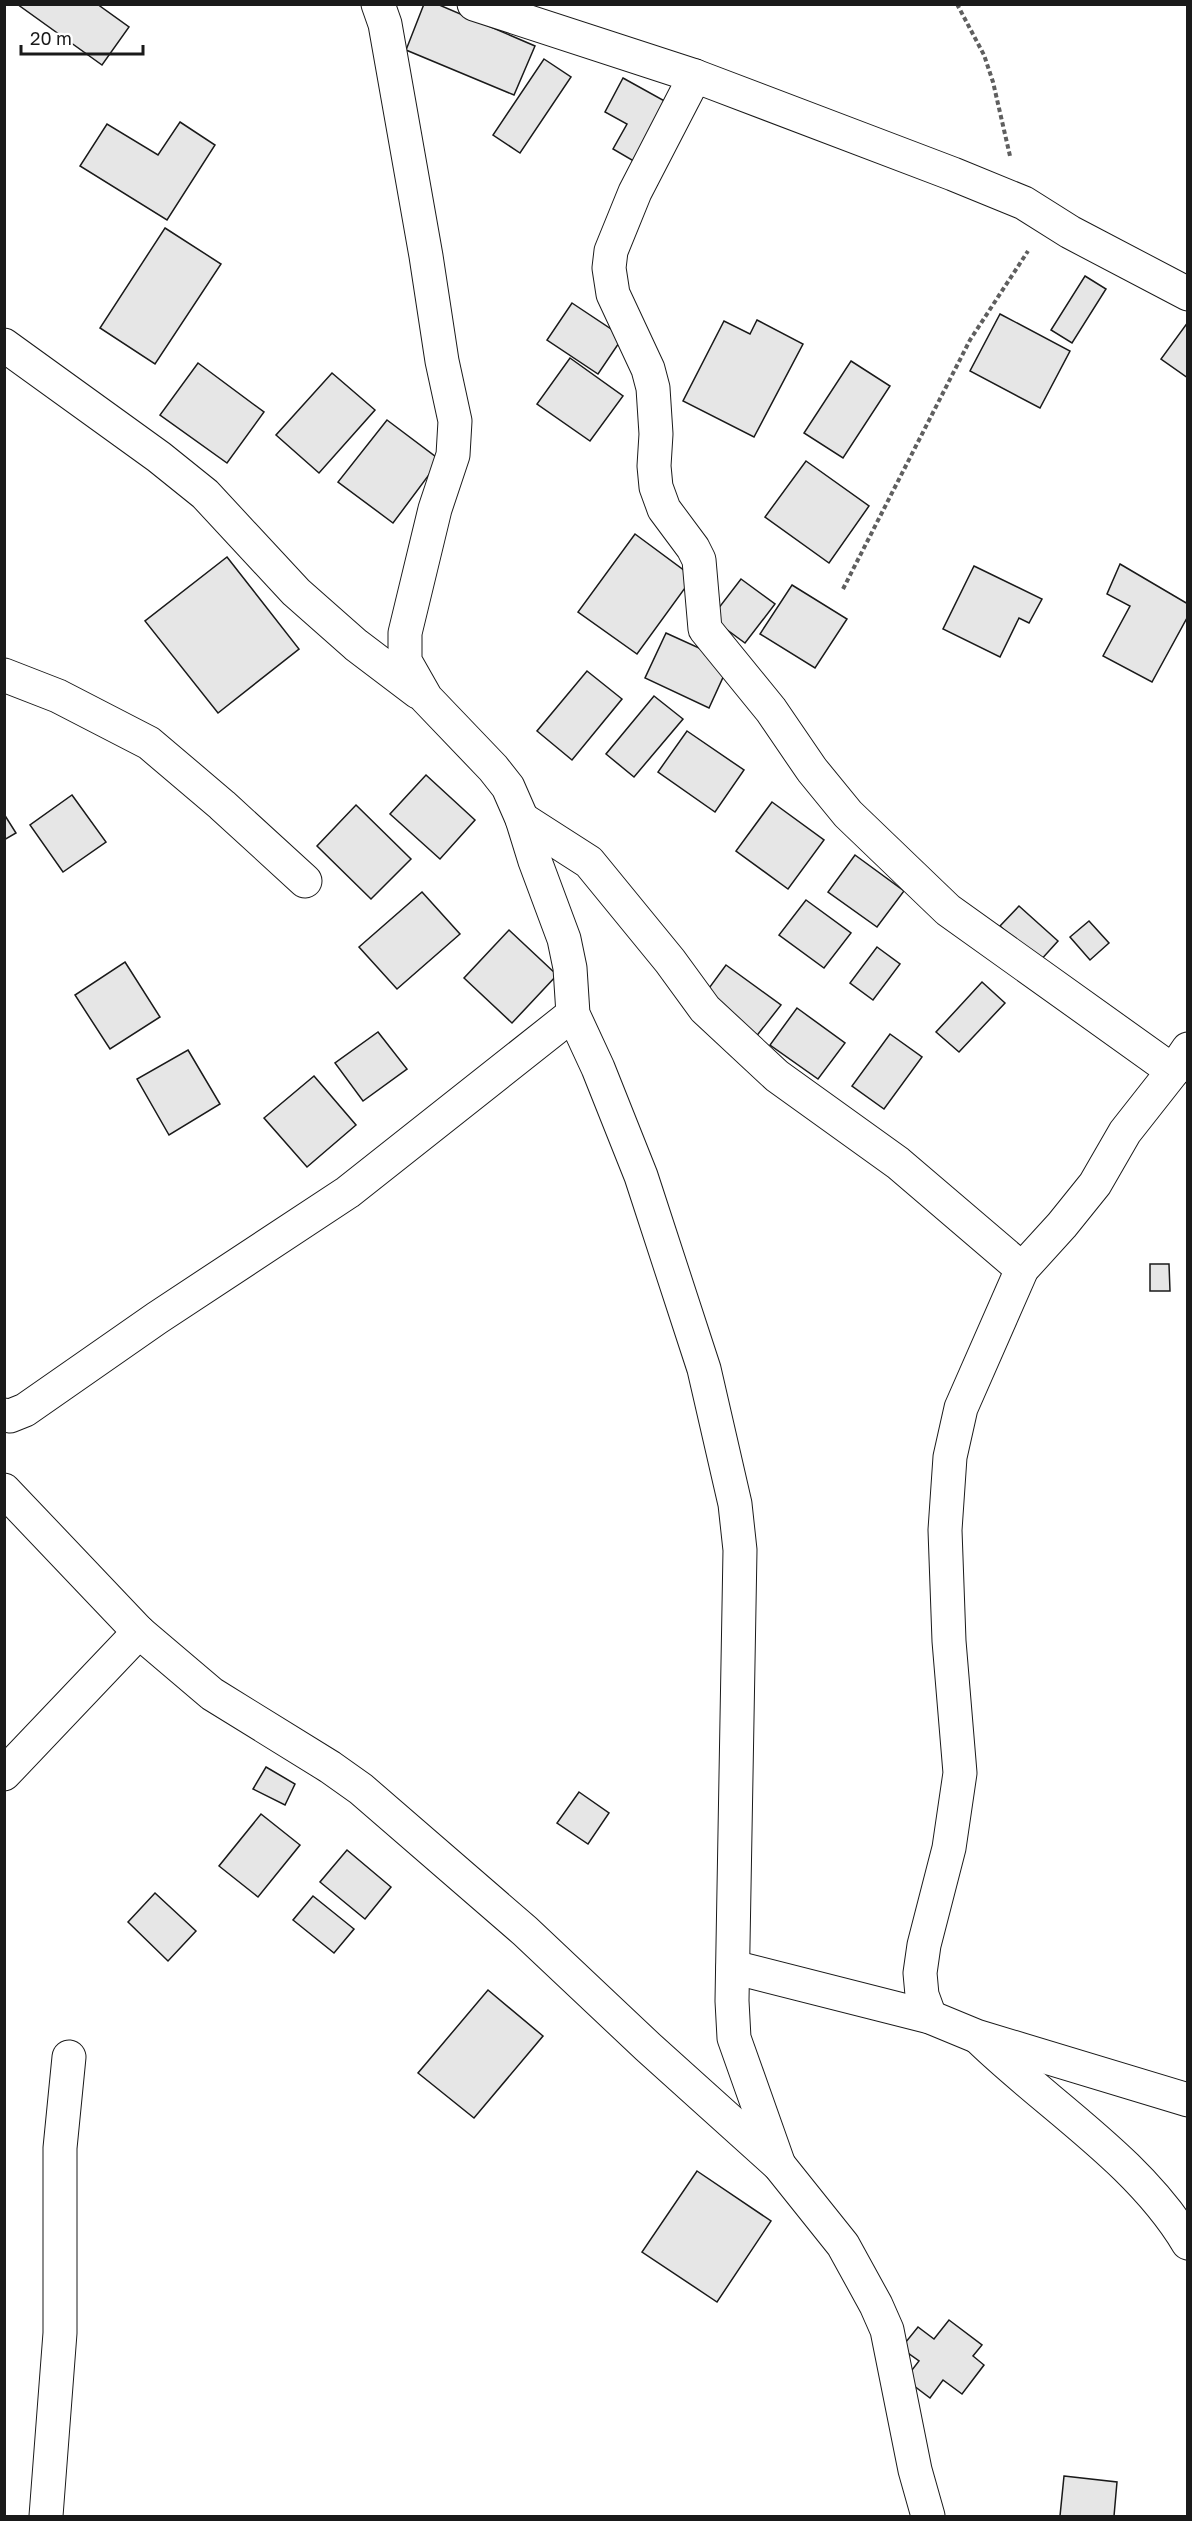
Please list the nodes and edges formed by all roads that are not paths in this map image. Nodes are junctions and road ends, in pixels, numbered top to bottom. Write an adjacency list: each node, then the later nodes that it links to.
1 (378, 4): 7 (street)
2 (474, 4): 3 (street)
3 (695, 76): 4 (street); 11 (street)
4 (1188, 294)
5 (4, 345): 7 (street)
6 (4, 675): 9 (street)
7 (426, 698): 8 (street)
8 (522, 819): 10 (street); 12 (street)
9 (305, 881)
10 (573, 1014): 13 (street); 17 (street)
11 (1180, 1060): 12 (street)
12 (1022, 1269): 18 (street)
13 (4, 1415)
14 (4, 1490): 15 (street)
15 (139, 1632): 16 (street); 22 (street)
16 (4, 1774)
17 (733, 1967): 18 (street); 22 (street)
18 (930, 2017): 19 (street)
19 (976, 2036): 21 (street); 23 (street)
20 (69, 2057): 24 (street)
21 (1188, 2100)
22 (779, 2165): 25 (street)
23 (1188, 2243)
24 (46, 2517)
25 (928, 2517)

